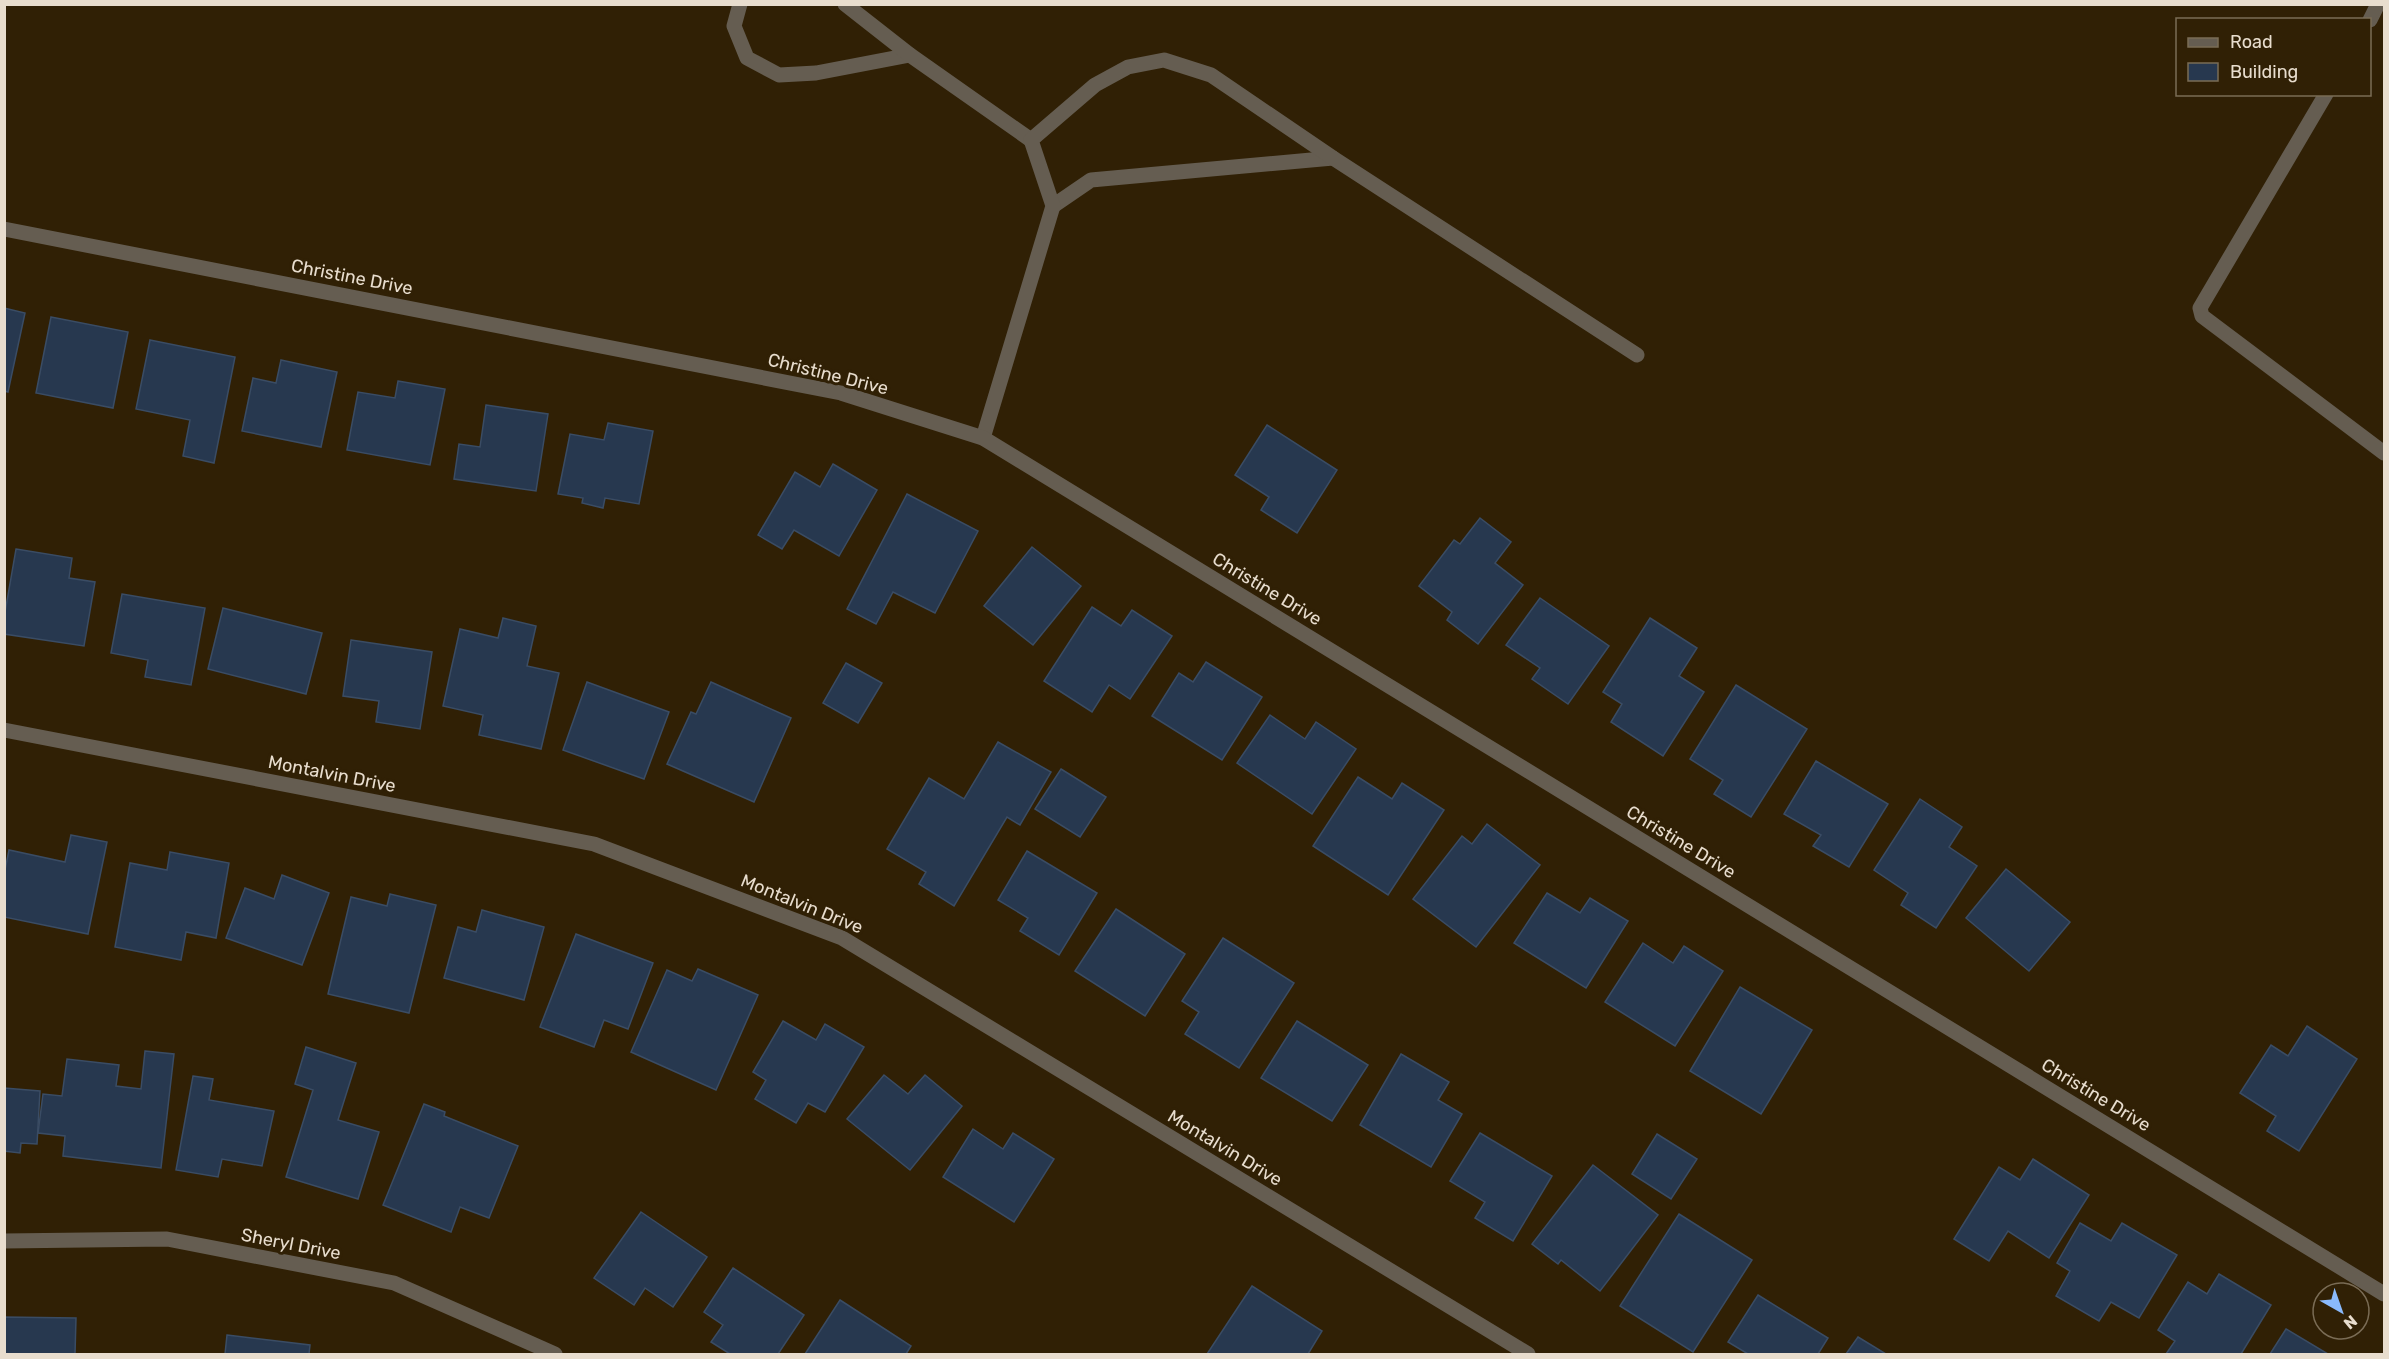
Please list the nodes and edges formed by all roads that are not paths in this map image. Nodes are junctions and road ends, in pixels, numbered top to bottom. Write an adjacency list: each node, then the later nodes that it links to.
1 (740, 4): 3 (street)
2 (845, 4): 3 (street)
3 (910, 55): 5 (street)
4 (2325, 96): 11 (street)
5 (1031, 140): 6 (street); 7 (street)
6 (1333, 158): 7 (street); 9 (street)
7 (1053, 206): 10 (street)
8 (4, 229): 10 (street, Christine Drive)
9 (1636, 355)
10 (982, 438): 14 (street, Christine Drive)
11 (2385, 453)
12 (4, 730): 16 (street, Montalvin Drive)
13 (4, 1241): 15 (street, Sheryl Drive)
14 (2385, 1294)
15 (555, 1354)
16 (1528, 1354)

